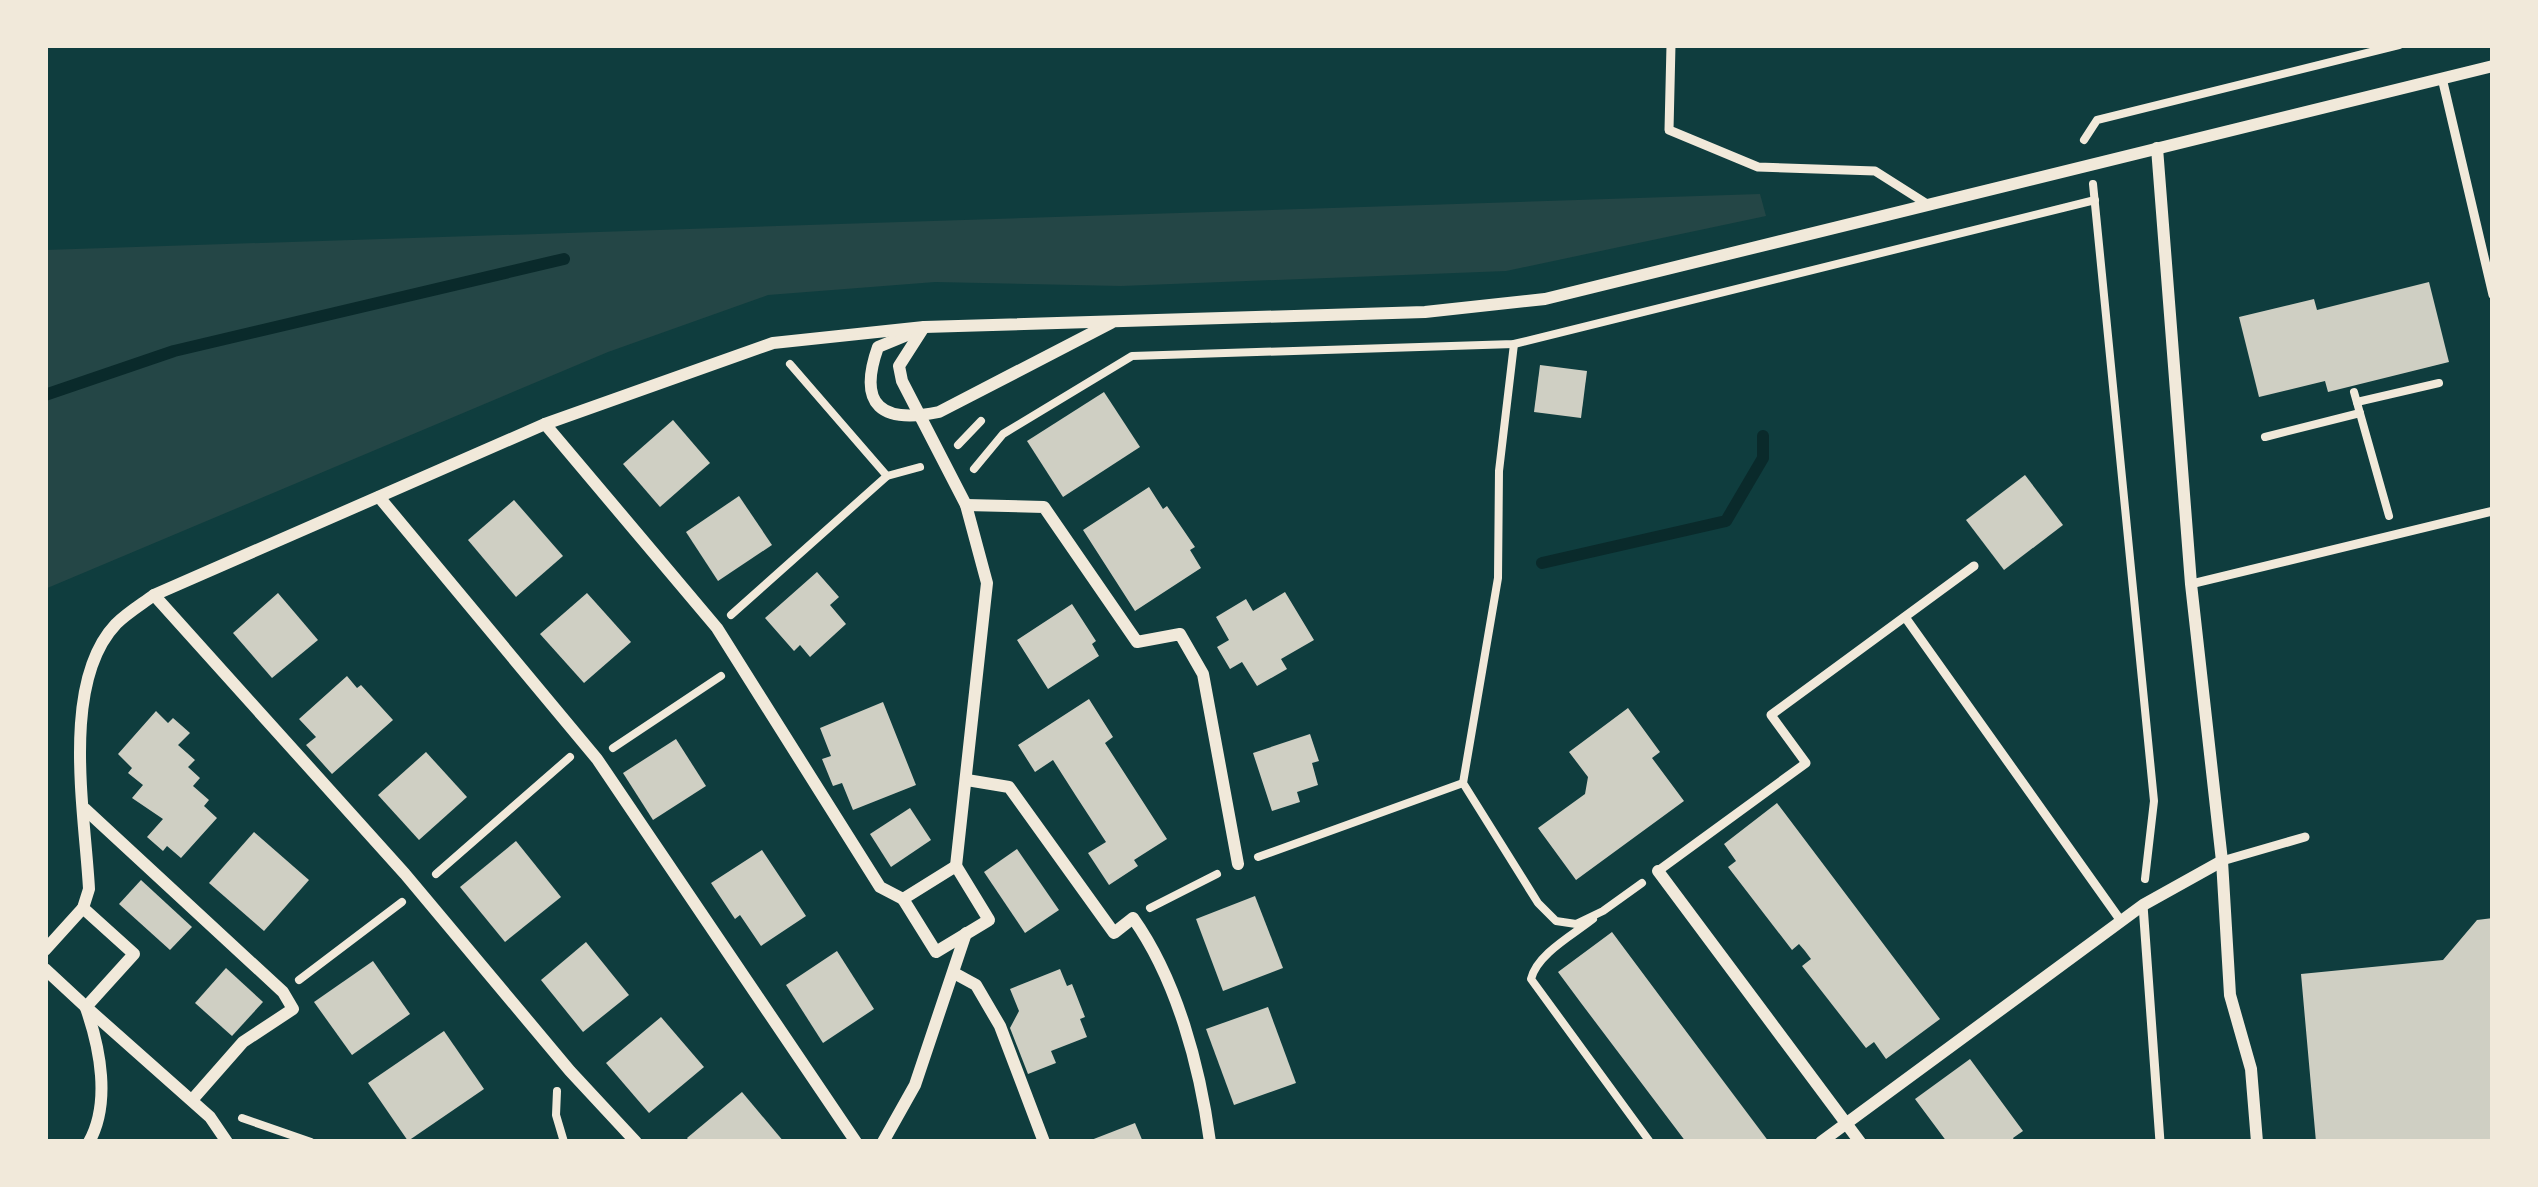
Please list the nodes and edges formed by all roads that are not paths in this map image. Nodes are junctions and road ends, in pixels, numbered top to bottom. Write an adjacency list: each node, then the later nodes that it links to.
1 (1670, 45): 5 (lane)
2 (2493, 66): 3 (street)
3 (2442, 78): 4 (street); 6 (lane)
4 (2157, 148): 5 (street); 15 (street)
5 (1927, 204): 7 (street)
6 (2493, 295)
7 (1116, 321): 8 (street); 9 (street)
8 (924, 328): 9 (street); 9 (street); 10 (street)
9 (920, 416): 12 (street)
10 (544, 424): 11 (street); 25 (street)
11 (379, 496): 16 (street); 39 (street)
12 (966, 506): 18 (street); 22 (street)
13 (2493, 511): 15 (lane)
14 (1974, 566): 17 (lane)
15 (2191, 584): 21 (street)
16 (154, 595): 19 (street); 38 (street)
17 (1905, 617): 24 (lane); 28 (lane)
18 (967, 780): 23 (street); 42 (street)
19 (85, 809): 27 (street); 34 (street)
20 (2305, 837): 21 (lane)
21 (2222, 862): 26 (street); 46 (street)
22 (1238, 864)
23 (956, 866): 25 (street); 29 (street)
24 (1658, 871): 35 (street)
25 (903, 899): 29 (street)
26 (2143, 905): 28 (street); 45 (lane)
27 (83, 908): 30 (street); 33 (street)
28 (2121, 921): 35 (street)
29 (967, 933): 32 (street)
30 (45, 950)
31 (45, 969): 33 (street)
32 (953, 974): 40 (street); 41 (street)
33 (86, 1007): 34 (street); 36 (street)
34 (192, 1100): 37 (street)
35 (1846, 1123): 43 (street); 44 (street)
36 (89, 1142)
37 (227, 1142)
38 (635, 1142)
39 (856, 1142)
40 (883, 1142)
41 (1044, 1142)
42 (1210, 1142)
43 (1822, 1142)
44 (1860, 1142)
45 (2160, 1142)
46 (2257, 1142)

